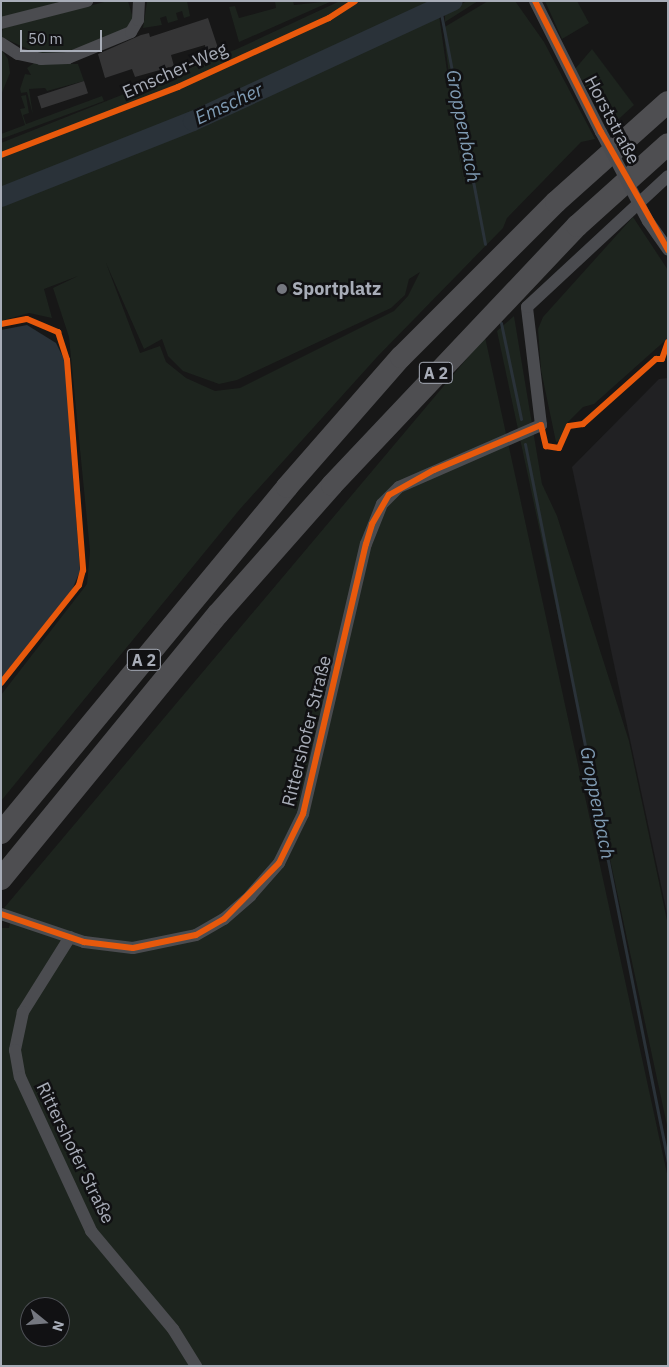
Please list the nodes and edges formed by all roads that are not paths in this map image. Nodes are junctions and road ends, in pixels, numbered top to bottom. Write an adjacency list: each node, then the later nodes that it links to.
1 (87, 1): 4 (street)
2 (139, 1): 5 (street)
3 (535, 2): 9 (street, Horststraße, bridge)
4 (1, 23)
5 (1, 43)
6 (668, 102): 10 (highway, A 2)
7 (668, 144): 11 (highway, A 2)
8 (668, 176): 13 (street, Rittershofer Straße)
9 (668, 250)
10 (1, 832)
11 (3, 877)
12 (1, 914): 13 (street, Rittershofer Straße)
13 (70, 937): 14 (street, Rittershofer Straße)
14 (196, 1366)

